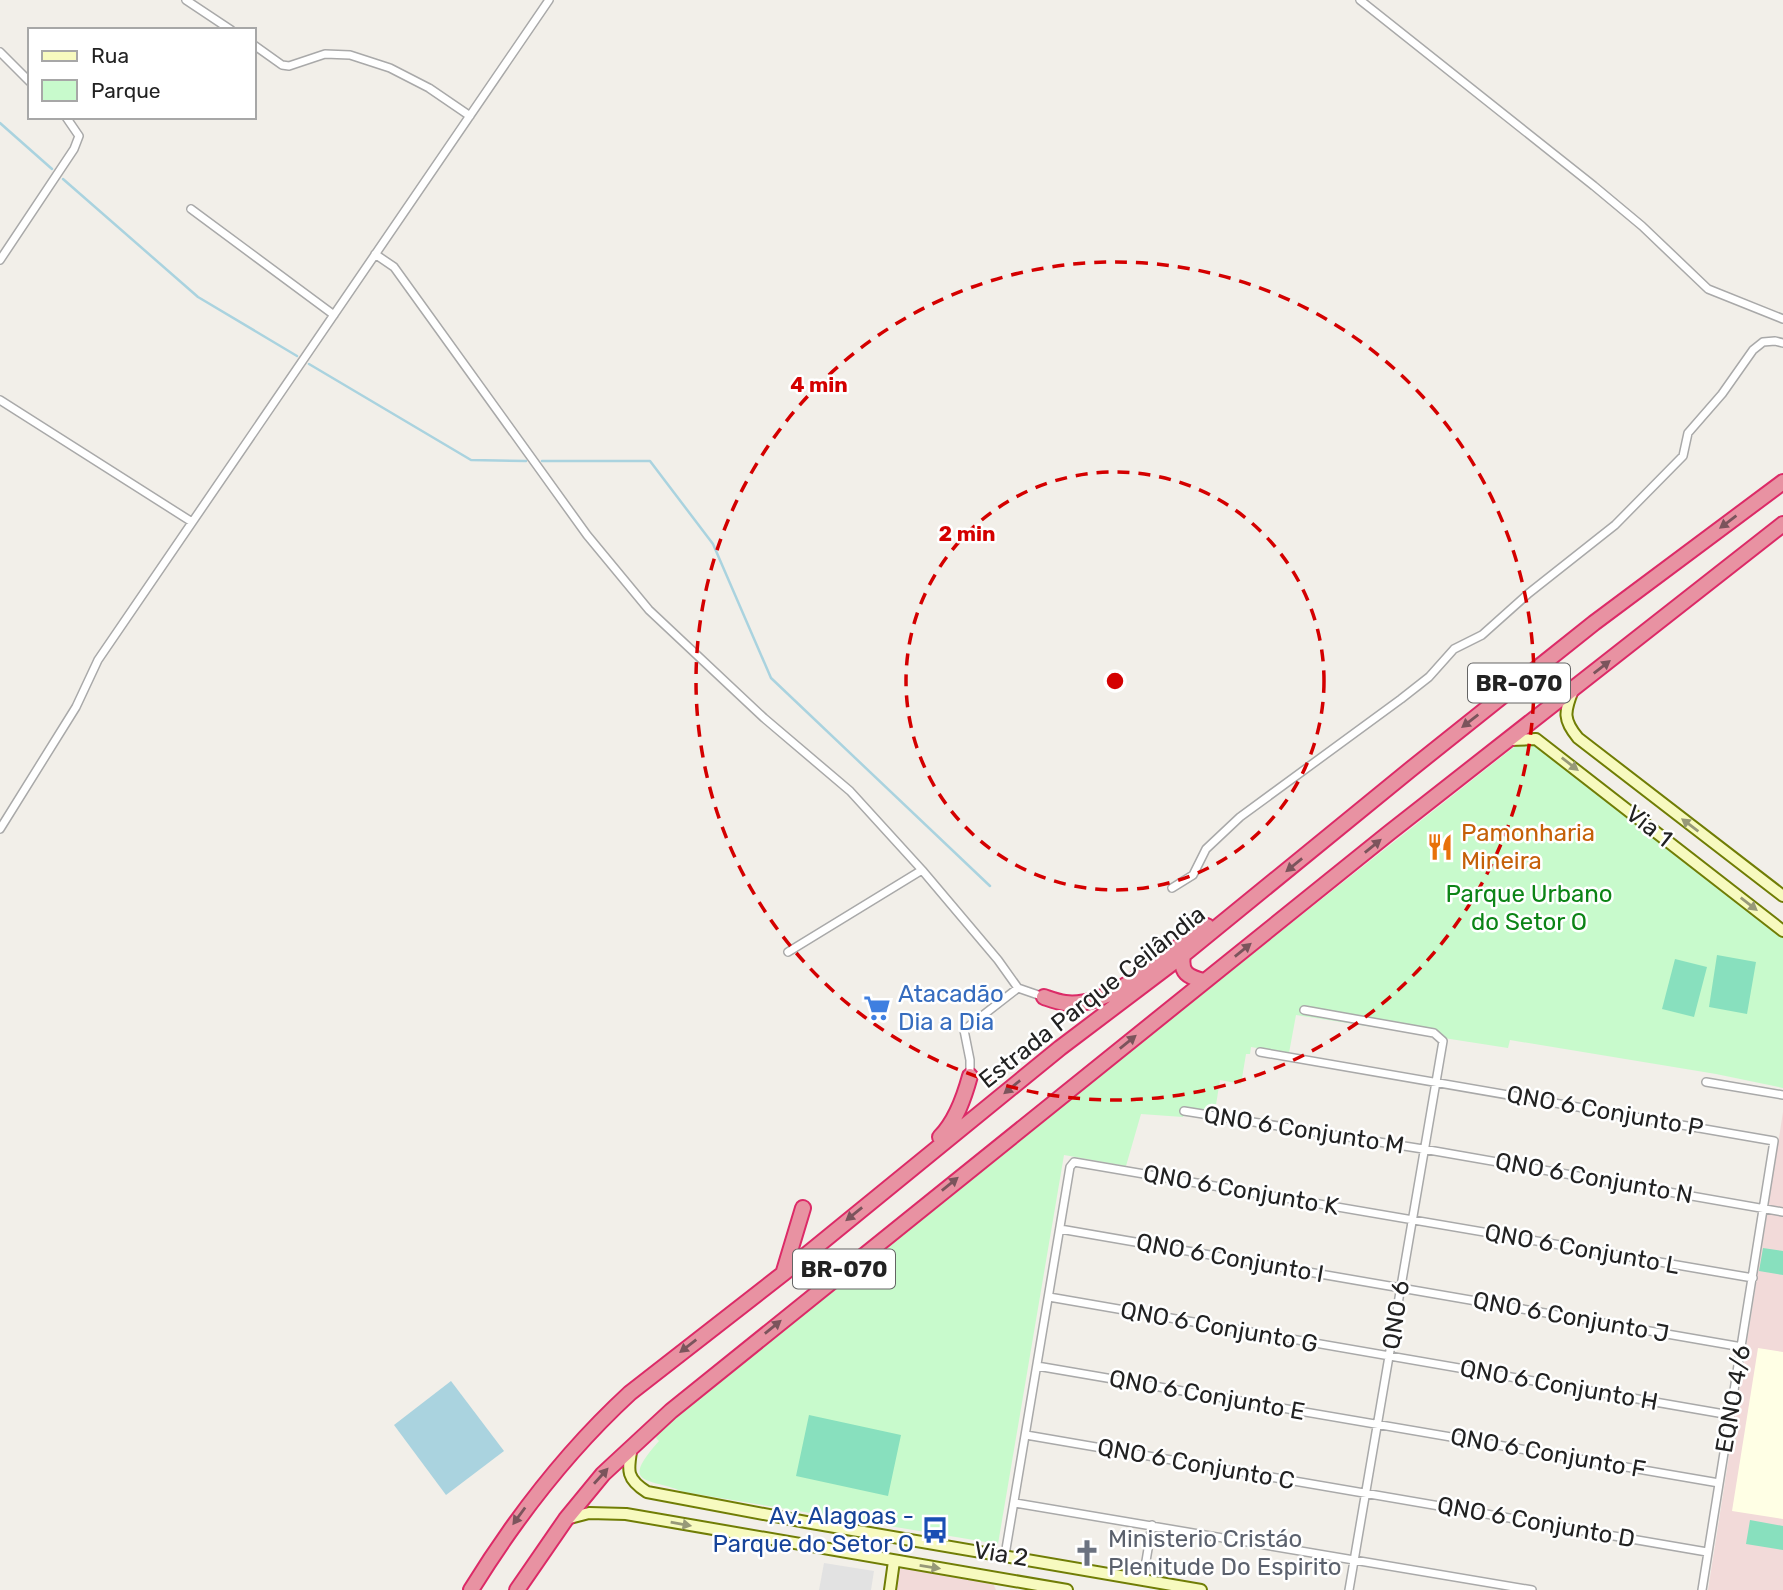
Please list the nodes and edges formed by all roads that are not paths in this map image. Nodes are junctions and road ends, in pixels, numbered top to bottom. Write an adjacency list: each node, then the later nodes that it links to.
1 (186, 0): 4 (street)
2 (549, 0): 8 (street)
3 (1360, 0): 14 (street)
4 (228, 28)
5 (256, 47): 8 (street)
6 (0, 52): 7 (street)
7 (28, 80)
8 (470, 116): 11 (street)
9 (66, 119): 12 (street)
10 (191, 209): 13 (street)
11 (375, 254): 13 (street); 23 (street)
12 (0, 260)
13 (334, 315): 18 (street)
14 (1783, 319)
15 (1783, 343): 24 (street)
16 (0, 400): 18 (street)
17 (1783, 482): 26 (highway, Estrada Parque Ceilândia / BR-070, one-way to 26)
18 (192, 522): 22 (street)
19 (1783, 524): 20 (highway, BR-070, one-way to 19)
20 (1573, 690): 21 (highway, BR-070); 25 (main road, Via 1, one-way to 20)
21 (1510, 740): 27 (main road, Via 1, one-way to 27); 30 (highway, BR-070, one-way to 21)
22 (0, 829)
23 (922, 870): 28 (street); 31 (street)
24 (1172, 888)
25 (1783, 896)
26 (1231, 916): 29 (highway, Estrada Parque Ceilândia / BR-070); 32 (highway)
27 (1783, 931)
28 (788, 952)
29 (1183, 956): 30 (highway); 42 (highway, Estrada Parque Ceilândia / BR-070, one-way to 42)
30 (1204, 981): 58 (highway, BR-070, one-way to 30)
31 (1018, 988): 32 (street); 35 (street)
32 (1044, 997)
33 (1304, 1010): 36 (street, QNO 6)
34 (1260, 1052): 36 (street, QNO 6 Conjunto P)
35 (970, 1076): 42 (highway)
36 (1435, 1082): 40 (street, QNO 6 Conjunto P); 41 (street, QNO 6)
37 (1706, 1083): 38 (street)
38 (1783, 1095)
39 (1184, 1111): 41 (street, QNO 6 Conjunto M)
40 (1774, 1141): 43 (street, EQNO 4/6)
41 (1423, 1149): 43 (street, QNO 6 Conjunto N); 46 (street, QNO 6)
42 (907, 1171): 48 (highway, Estrada Parque Ceilândia / BR-070, one-way to 48)
43 (1764, 1207): 45 (street); 49 (street, EQNO 4/6)
44 (803, 1208): 48 (highway)
45 (1783, 1212)
46 (1411, 1219): 47 (street, QNO 6 Conjunto K); 49 (street, QNO 6 Conjunto L); 50 (street, QNO 6)
47 (1060, 1229): 50 (street, QNO 6 Conjunto I); 51 (street)
48 (784, 1273): 74 (highway, Estrada Parque Ceilândia / BR-070, one-way to 74)
49 (1753, 1279): 52 (street, EQNO 4/6)
50 (1401, 1287): 52 (street, QNO 6 Conjunto J); 53 (street, QNO 6)
51 (1049, 1297): 53 (street, QNO 6 Conjunto G); 54 (street)
52 (1742, 1347): 55 (street, EQNO 4/6)
53 (1389, 1356): 55 (street, QNO 6 Conjunto H); 56 (street, QNO 6)
54 (1037, 1366): 56 (street, QNO 6 Conjunto E); 57 (street)
55 (1730, 1415): 59 (street, EQNO 4/6)
56 (1377, 1424): 59 (street, QNO 6 Conjunto F); 60 (street, QNO 6)
57 (1026, 1435): 60 (street, QNO 6 Conjunto C); 61 (street)
58 (632, 1446): 62 (highway, BR-070, one-way to 58); 64 (main road, Via 2)
59 (1719, 1483): 65 (street, EQNO 4/6)
60 (1366, 1493): 65 (street, QNO 6 Conjunto D); 68 (street, QNO 6)
61 (1014, 1503): 63 (street); 67 (street)
62 (566, 1518): 66 (main road, Via 2, one-way to 66); 75 (highway, BR-070)
63 (1152, 1525): 68 (street); 70 (street)
64 (856, 1531): 66 (main road); 67 (main road, Via 2)
65 (1707, 1552): 81 (street, EQNO 4/6)
66 (853, 1553): 69 (main road, Via 2)
67 (1005, 1555): 70 (main road, Via 2)
68 (1354, 1560): 79 (street, QNO 6); 80 (street)
69 (894, 1561): 71 (main road, Via 2, one-way to 71); 76 (main road)
70 (1143, 1579): 72 (main road, Via 2)
71 (1002, 1584): 77 (main road, Via 2)
72 (1159, 1586): 73 (main road, Via 2)
73 (1178, 1588): 78 (main road, Via 2)
74 (471, 1590)
75 (517, 1590)
76 (890, 1590)
77 (1067, 1590)
78 (1202, 1590)
79 (1349, 1590)
80 (1532, 1590)
81 (1702, 1590)

